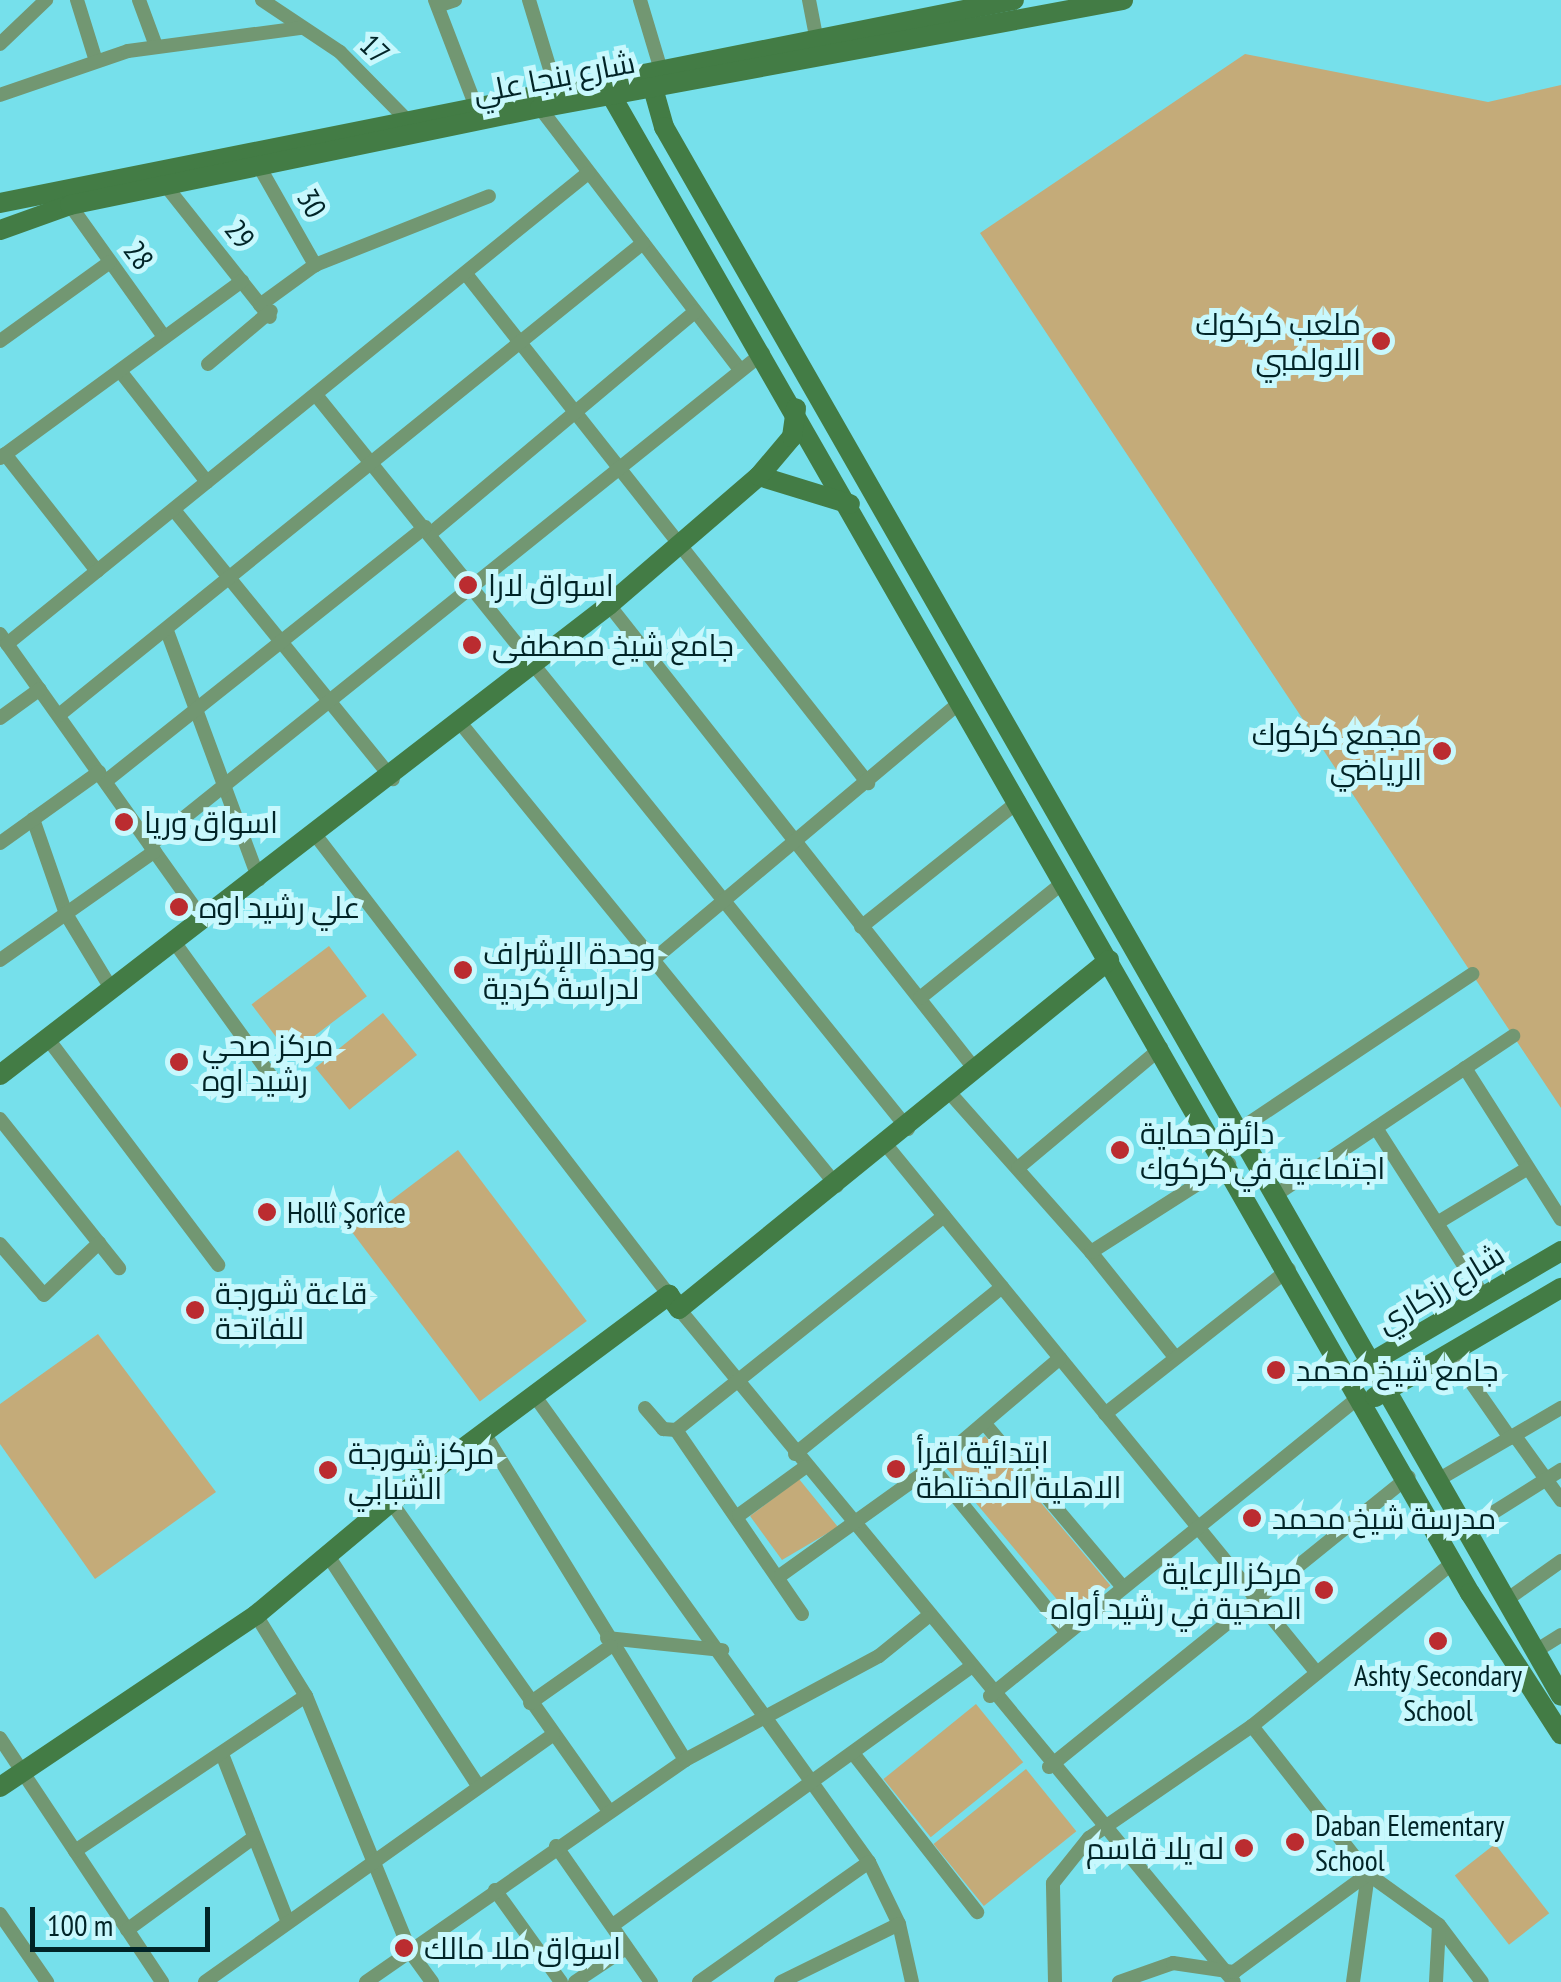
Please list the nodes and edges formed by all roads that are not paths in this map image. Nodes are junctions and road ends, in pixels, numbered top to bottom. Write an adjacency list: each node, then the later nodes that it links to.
1 (46, 0): 16 (street)
2 (76, 0): 18 (street)
3 (139, 0): 17 (street)
4 (262, 0): 12 (street, 17)
5 (456, 0): 11 (street)
6 (529, 0): 20 (street)
7 (640, 0): 19 (street)
8 (809, 0): 15 (street)
9 (1014, 0): 15 (main road, شارع بنجا علي)
10 (1123, 0): 19 (main road, شارع بنجا علي)
11 (436, 3): 23 (street)
12 (282, 7): 13 (street, 17); 14 (street)
13 (302, 28): 14 (street); 25 (street, 17)
14 (281, 32): 17 (street)
15 (816, 36): 19 (main road, شارع بنجا علي)
16 (0, 44)
17 (156, 46): 18 (street)
18 (96, 62): 21 (street)
19 (657, 79): 20 (main road, شارع بنجا علي); 22 (main road, شارع بنجا علي); 34 (main road)
20 (556, 89): 23 (main road, شارع بنجا علي)
21 (0, 95)
22 (611, 95): 24 (main road, شارع بنجا علي); 37 (main road)
23 (475, 104): 25 (main road, شارع بنجا علي)
24 (540, 108): 25 (main road, شارع بنجا علي); 27 (street)
25 (407, 127): 26 (main road, شارع بنجا علي); 30 (main road, شارع بنجا علي)
26 (260, 168): 28 (main road, شارع بنجا علي); 36 (street, 30)
27 (588, 173): 33 (street); 38 (street)
28 (166, 186): 31 (main road, شارع بنجا علي); 39 (street, 29)
29 (489, 196): 36 (street)
30 (0, 203)
31 (70, 206): 32 (main road, شارع بنجا علي); 35 (street, 28)
32 (0, 230)
33 (643, 243): 41 (street); 44 (street)
34 (736, 253): 37 (main road); 110 (main road)
35 (110, 262): 42 (street, 28); 43 (street)
36 (315, 264): 40 (street)
37 (716, 269): 45 (main road)
38 (466, 274): 44 (street); 49 (street)
39 (242, 281): 40 (street, 29); 42 (street)
40 (268, 306): 46 (street)
41 (695, 312): 47 (street); 51 (street)
42 (164, 337): 48 (street)
43 (0, 341)
44 (520, 342): 51 (street); 53 (street)
45 (762, 352): 47 (street); 50 (main road)
46 (208, 364)
47 (740, 370): 54 (street)
48 (120, 371): 52 (street); 56 (street)
49 (316, 395): 53 (street); 56 (street)
50 (796, 408): 55 (main road); 57 (main road)
51 (574, 409): 54 (street); 59 (street)
52 (3, 456): 61 (street)
53 (374, 463): 59 (street); 62 (street)
54 (620, 467): 60 (street); 63 (street)
55 (759, 476): 57 (main road); 60 (main road)
56 (207, 482): 58 (street)
57 (850, 504): 70 (main road)
58 (174, 510): 61 (street); 62 (street)
59 (428, 531): 63 (street); 67 (street)
60 (680, 543): 64 (main road); 78 (street)
61 (96, 571): 66 (street)
62 (232, 581): 65 (street); 67 (street)
63 (471, 586): 68 (street); 71 (street)
64 (608, 605): 68 (main road); 84 (street)
65 (166, 632): 72 (street); 73 (street)
66 (4, 639): 69 (street)
67 (284, 646): 71 (street); 72 (street)
68 (534, 665): 75 (main road); 88 (street)
69 (40, 689): 73 (street); 74 (street)
70 (962, 701): 78 (street); 80 (main road)
71 (330, 702): 77 (street); 79 (street)
72 (196, 711): 76 (street); 79 (street)
73 (59, 715): 76 (street)
74 (0, 718)
75 (462, 725): 77 (main road); 94 (street)
76 (102, 776): 81 (street); 85 (street)
77 (394, 780): 82 (main road)
78 (868, 782): 84 (street)
79 (224, 786): 85 (street); 86 (street)
80 (1019, 801): 87 (main road); 91 (street)
81 (33, 820): 83 (street); 89 (street)
82 (317, 837): 86 (main road); 130 (street)
83 (0, 843)
84 (795, 846): 88 (street); 91 (street)
85 (152, 848): 89 (street); 90 (street)
86 (260, 880): 90 (main road)
87 (1065, 881): 95 (main road); 98 (street)
88 (725, 902): 94 (street); 109 (street)
89 (66, 914): 93 (street); 97 (street)
90 (204, 922): 92 (main road)
91 (861, 926): 98 (street)
92 (175, 943): 97 (main road); 105 (street)
93 (0, 960)
94 (653, 960): 115 (street)
95 (1109, 960): 101 (main road); 102 (main road)
96 (1472, 974): 110 (street)
97 (112, 990): 100 (main road)
98 (920, 998): 102 (street)
99 (1513, 1036): 103 (street)
100 (48, 1039): 104 (main road); 124 (street)
101 (1161, 1048): 112 (main road); 113 (street)
102 (974, 1068): 106 (main road)
103 (1465, 1068): 108 (street); 114 (street)
104 (0, 1075)
105 (279, 1087)
106 (949, 1092): 109 (main road); 113 (street)
107 (0, 1119): 120 (street)
108 (1376, 1128): 116 (street); 119 (street)
109 (908, 1129): 111 (main road)
110 (1236, 1132): 116 (main road)
111 (887, 1146): 115 (main road); 117 (street)
112 (1229, 1164): 123 (street); 125 (main road)
113 (1018, 1168): 123 (street)
114 (1528, 1168): 118 (street); 119 (street)
115 (838, 1186): 130 (main road)
116 (1274, 1196): 131 (main road)
117 (944, 1216): 127 (street); 140 (street)
118 (1561, 1219)
119 (1437, 1223): 129 (street)
120 (99, 1243): 121 (street); 126 (street)
121 (0, 1244)
122 (1561, 1251): 129 (main road, شارع رزكاري)
123 (1091, 1252): 135 (street)
124 (218, 1264)
125 (1290, 1267): 134 (main road); 135 (street)
126 (119, 1268)
127 (1002, 1287): 136 (street); 153 (street)
128 (1561, 1288): 133 (main road, شارع رزكاري)
129 (1484, 1297): 132 (main road, شارع رزكاري)
130 (674, 1302): 140 (street); 142 (main road)
131 (1357, 1340): 132 (main road); 134 (main road); 137 (main road)
132 (1394, 1350): 137 (main road, شارع رزكاري)
133 (1450, 1352): 138 (main road, شارع رزكاري); 152 (street)
134 (1335, 1353): 139 (main road)
135 (1175, 1357): 146 (street)
136 (1060, 1358): 146 (street); 147 (street)
137 (1371, 1363): 139 (main road, شارع رزكاري); 141 (main road)
138 (1428, 1366): 141 (main road, شارع رزكاري); 148 (main road)
139 (1348, 1375): 143 (main road)
140 (732, 1380): 149 (street); 153 (street)
141 (1386, 1391): 143 (main road, شارع رزكاري); 148 (main road)
142 (534, 1395): 151 (main road); 178 (street)
143 (1363, 1400): 150 (main road); 163 (street)
144 (646, 1408): 149 (street)
145 (1561, 1408): 152 (street)
146 (1105, 1414): 163 (street)
147 (985, 1424): 154 (street); 169 (street)
148 (1405, 1426): 150 (main road); 158 (main road)
149 (676, 1430): 161 (street)
150 (1381, 1431): 156 (main road)
151 (484, 1433): 160 (main road); 177 (street)
152 (1513, 1437): 157 (street); 158 (street)
153 (800, 1461): 161 (street); 162 (street)
154 (932, 1467): 162 (street); 175 (street)
155 (1561, 1470): 157 (street)
156 (1409, 1478): 167 (main road); 170 (street)
157 (1544, 1480): 159 (street); 164 (street)
158 (1436, 1481): 164 (main road)
159 (1561, 1500)
160 (391, 1502): 165 (main road); 185 (street)
161 (739, 1516): 168 (street)
162 (852, 1528): 168 (street); 174 (street)
163 (1198, 1528): 169 (street); 170 (street)
164 (1464, 1530): 171 (main road)
165 (327, 1554): 173 (main road); 196 (street)
166 (1561, 1561): 171 (street)
167 (1454, 1562): 181 (street); 188 (main road)
168 (781, 1575): 172 (street)
169 (1122, 1586): 175 (street)
170 (1254, 1596): 181 (street); 194 (street)
171 (1505, 1601): 179 (main road)
172 (802, 1614)
173 (256, 1615): 182 (street); 195 (main road)
174 (926, 1618): 180 (street); 186 (street)
175 (1066, 1632): 183 (street)
176 (1561, 1634): 179 (street)
177 (609, 1642): 178 (street); 185 (street); 193 (street)
178 (722, 1650): 186 (street)
179 (1534, 1652): 184 (main road)
180 (968, 1670): 183 (street); 192 (street)
181 (1317, 1673): 187 (street)
182 (306, 1696): 191 (street); 205 (street)
183 (990, 1696): 194 (street)
184 (1561, 1696)
185 (530, 1703): 189 (street)
186 (762, 1712): 193 (street); 198 (street)
187 (1252, 1726): 200 (street); 206 (street)
188 (1561, 1734)
189 (552, 1735): 196 (street); 199 (street)
190 (0, 1738): 195 (street)
191 (222, 1754): 201 (street); 203 (street)
192 (856, 1757): 198 (street); 208 (street)
193 (685, 1760): 199 (street)
194 (1049, 1767): 200 (street)
195 (22, 1771): 197 (main road); 203 (street)
196 (477, 1784): 205 (street)
197 (0, 1787)
198 (809, 1790): 204 (street); 211 (street)
199 (609, 1811): 202 (street)
200 (1110, 1832): 217 (street); 229 (street)
201 (252, 1839): 210 (street); 214 (street)
202 (556, 1846): 207 (street); 211 (street)
203 (75, 1851): 214 (street)
204 (869, 1862): 212 (street); 226 (street)
205 (372, 1863): 210 (street); 216 (street)
206 (1368, 1874): 213 (street); 217 (street); 231 (street)
207 (495, 1890): 216 (street); 223 (street)
208 (977, 1912)
209 (0, 1914): 218 (street)
210 (288, 1922): 220 (street)
211 (612, 1924): 215 (street)
212 (899, 1924): 227 (street); 228 (street)
213 (1440, 1925): 232 (street); 233 (street)
214 (128, 1930): 219 (street)
215 (626, 1948): 224 (street); 225 (street)
216 (411, 1953): 221 (street); 222 (street)
217 (1234, 1977): 230 (street)
218 (47, 1982)
219 (162, 1982)
220 (204, 1982)
221 (366, 1982)
222 (432, 1982)
223 (561, 1982)
224 (575, 1982)
225 (651, 1982)
226 (699, 1982)
227 (781, 1982)
228 (912, 1982)
229 (1055, 1982)
230 (1120, 1982)
231 (1353, 1982)
232 (1436, 1982)
233 (1482, 1982)

